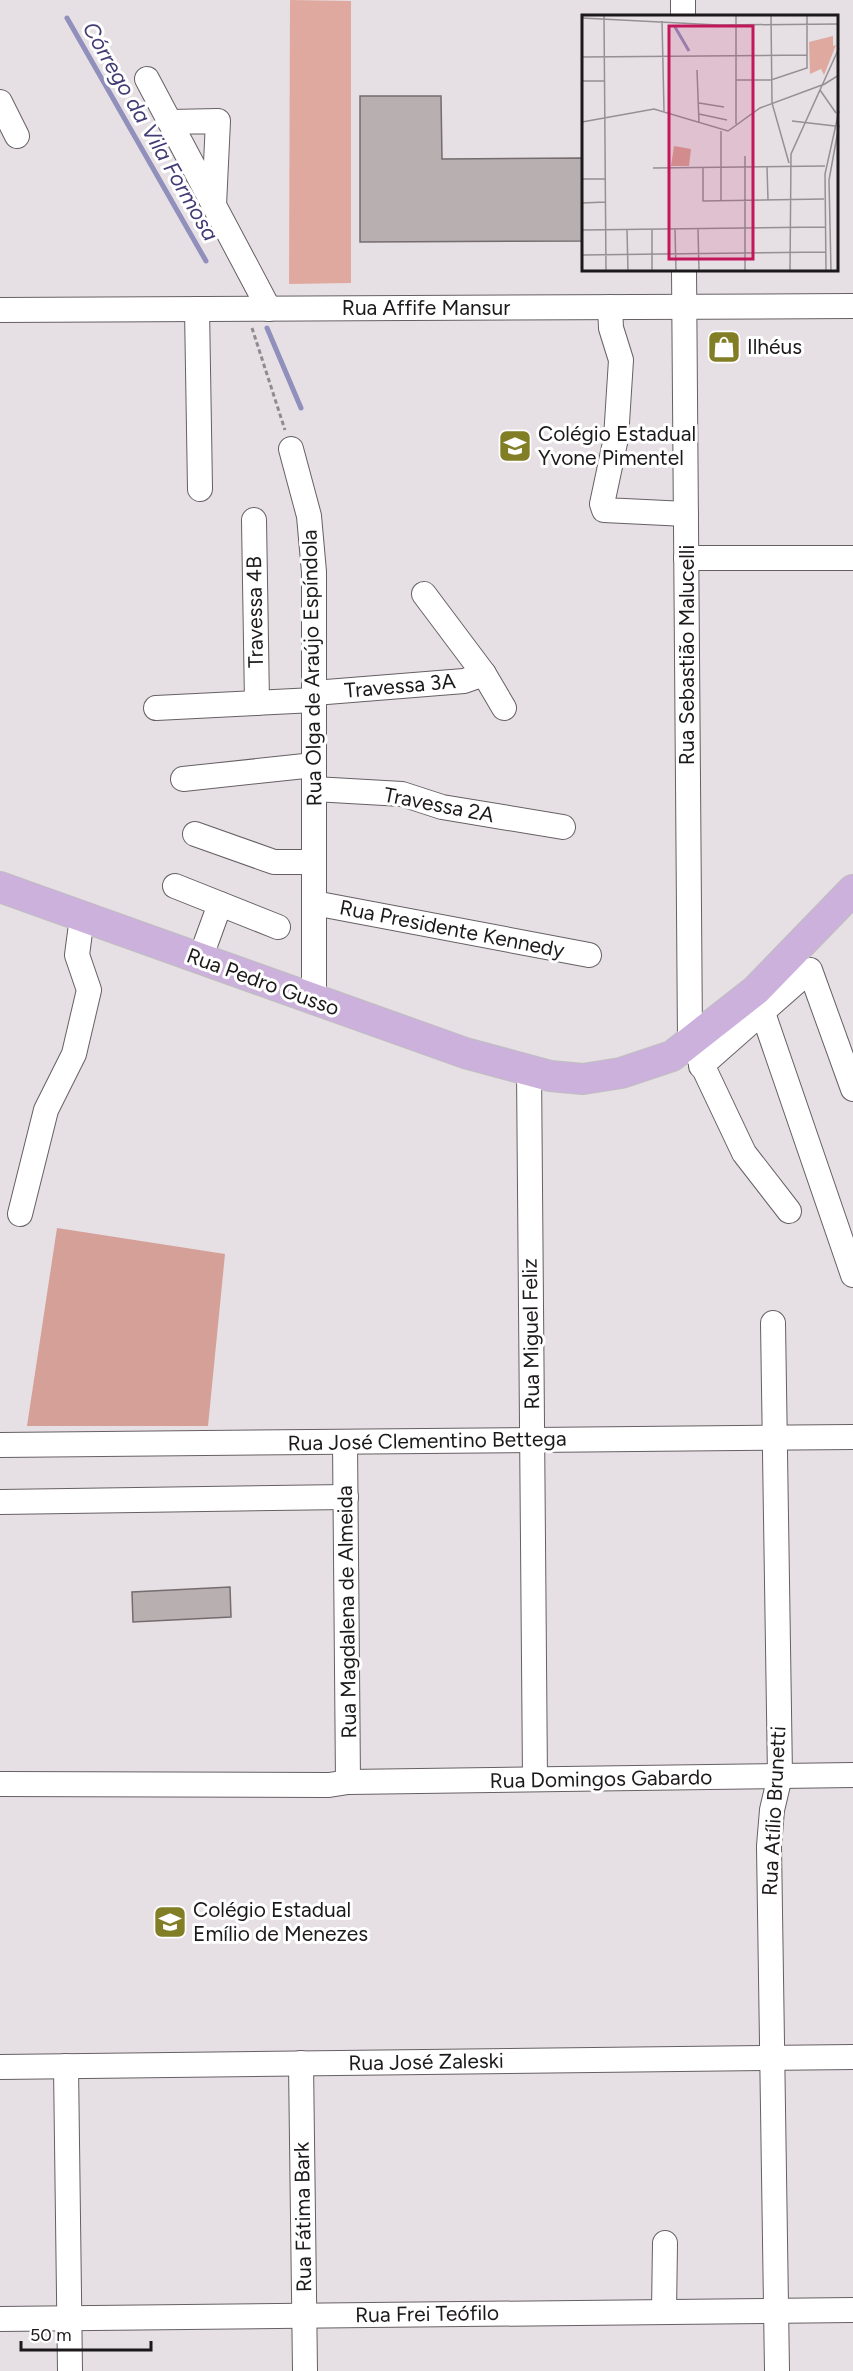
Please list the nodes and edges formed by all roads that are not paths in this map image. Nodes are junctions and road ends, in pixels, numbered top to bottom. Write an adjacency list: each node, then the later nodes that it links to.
1 (147, 79): 3 (street)
2 (0, 102): 4 (street)
3 (170, 122): 5 (street); 5 (street)
4 (17, 136)
5 (214, 205): 11 (street)
6 (684, 272): 9 (street, Rua Sebastião Malucelli)
7 (853, 306): 9 (street, Rua Affife Mansur)
8 (610, 307): 9 (street, Rua Affife Mansur); 11 (street, Rua Affife Mansur); 15 (street)
9 (685, 307): 15 (street, Rua Sebastião Malucelli)
10 (197, 309): 11 (street, Rua Affife Mansur); 12 (street, Rua Affife Mansur); 14 (street)
11 (257, 309)
12 (0, 310)
13 (291, 449): 21 (street, Rua Olga de Araújo Espíndola)
14 (200, 489)
15 (686, 514): 17 (street, Rua Sebastião Malucelli)
16 (254, 520): 22 (street, Travessa 4B)
17 (687, 558): 18 (street); 43 (street, Rua Sebastião Malucelli)
18 (853, 558)
19 (424, 594): 20 (street)
20 (484, 674): 21 (street, Travessa 3A); 24 (street)
21 (314, 697): 22 (street, Travessa 3A); 25 (street, Rua Olga de Araújo Espíndola)
22 (257, 703): 23 (street, Travessa 3A)
23 (156, 708)
24 (504, 708)
25 (314, 765): 26 (street); 27 (street, Rua Olga de Araújo Espíndola)
26 (183, 779)
27 (314, 789): 28 (street, Travessa 2A); 30 (street, Rua Olga de Araújo Espíndola)
28 (563, 827)
29 (195, 834): 30 (street)
30 (314, 862): 34 (street, Rua Olga de Araújo Espíndola)
31 (176, 886): 35 (street)
32 (0, 887): 36 (main road, Rua Pedro Gusso)
33 (853, 890): 40 (main road, Rua Pedro Gusso)
34 (314, 903): 38 (street, Rua Presidente Kennedy); 41 (street, Rua Olga de Araújo Espíndola)
35 (220, 904): 37 (street); 39 (street)
36 (82, 918): 39 (main road, Rua Pedro Gusso); 47 (street)
37 (278, 927)
38 (589, 955)
39 (200, 959): 41 (main road, Rua Pedro Gusso)
40 (802, 961): 42 (street); 43 (main road, Rua Pedro Gusso); 45 (street)
41 (314, 1000): 44 (main road, Rua Pedro Gusso)
42 (763, 1013): 43 (street); 48 (street)
43 (695, 1053): 44 (main road, Rua Pedro Gusso); 46 (street)
44 (529, 1069): 52 (street, Rua Miguel Feliz)
45 (853, 1089)
46 (789, 1210)
47 (20, 1214)
48 (853, 1275)
49 (773, 1323): 51 (street, Rua Atílio Brunetti)
50 (853, 1437): 51 (street, Rua José Clementino Bettega)
51 (774, 1438): 52 (street, Rua José Clementino Bettega); 58 (street, Rua Atílio Brunetti)
52 (532, 1440): 53 (street, Rua José Clementino Bettega); 59 (street, Rua Miguel Feliz)
53 (345, 1442): 54 (street, Rua José Clementino Bettega); 55 (street, Rua Magdalena de Almeida)
54 (0, 1445)
55 (346, 1497): 56 (street); 60 (street, Rua Magdalena de Almeida)
56 (0, 1502)
57 (853, 1775): 58 (street, Rua Domingos Gabardo)
58 (780, 1776): 59 (street, Rua Domingos Gabardo); 63 (street, Rua Atílio Brunetti)
59 (536, 1779): 60 (street, Rua Domingos Gabardo)
60 (348, 1782): 61 (street, Rua Domingos Gabardo)
61 (0, 1784)
62 (853, 2057): 63 (street, Rua José Zaleski)
63 (772, 2058): 64 (street, Rua José Zaleski); 69 (street, Rua Atílio Brunetti)
64 (301, 2063): 65 (street, Rua José Zaleski); 71 (street, Rua Fátima Bark)
65 (66, 2066): 66 (street, Rua José Zaleski); 72 (street)
66 (0, 2067)
67 (665, 2243): 70 (street)
68 (853, 2310): 69 (street, Rua Frei Teófilo)
69 (776, 2311): 70 (street, Rua Frei Teófilo); 76 (street, Rua Atílio Brunetti)
70 (664, 2312): 71 (street, Rua Frei Teófilo)
71 (304, 2316): 72 (street, Rua Frei Teófilo); 75 (street, Rua Fátima Bark)
72 (70, 2318): 73 (street, Rua Frei Teófilo); 74 (street)
73 (0, 2319)
74 (70, 2371)
75 (305, 2371)
76 (777, 2371)

